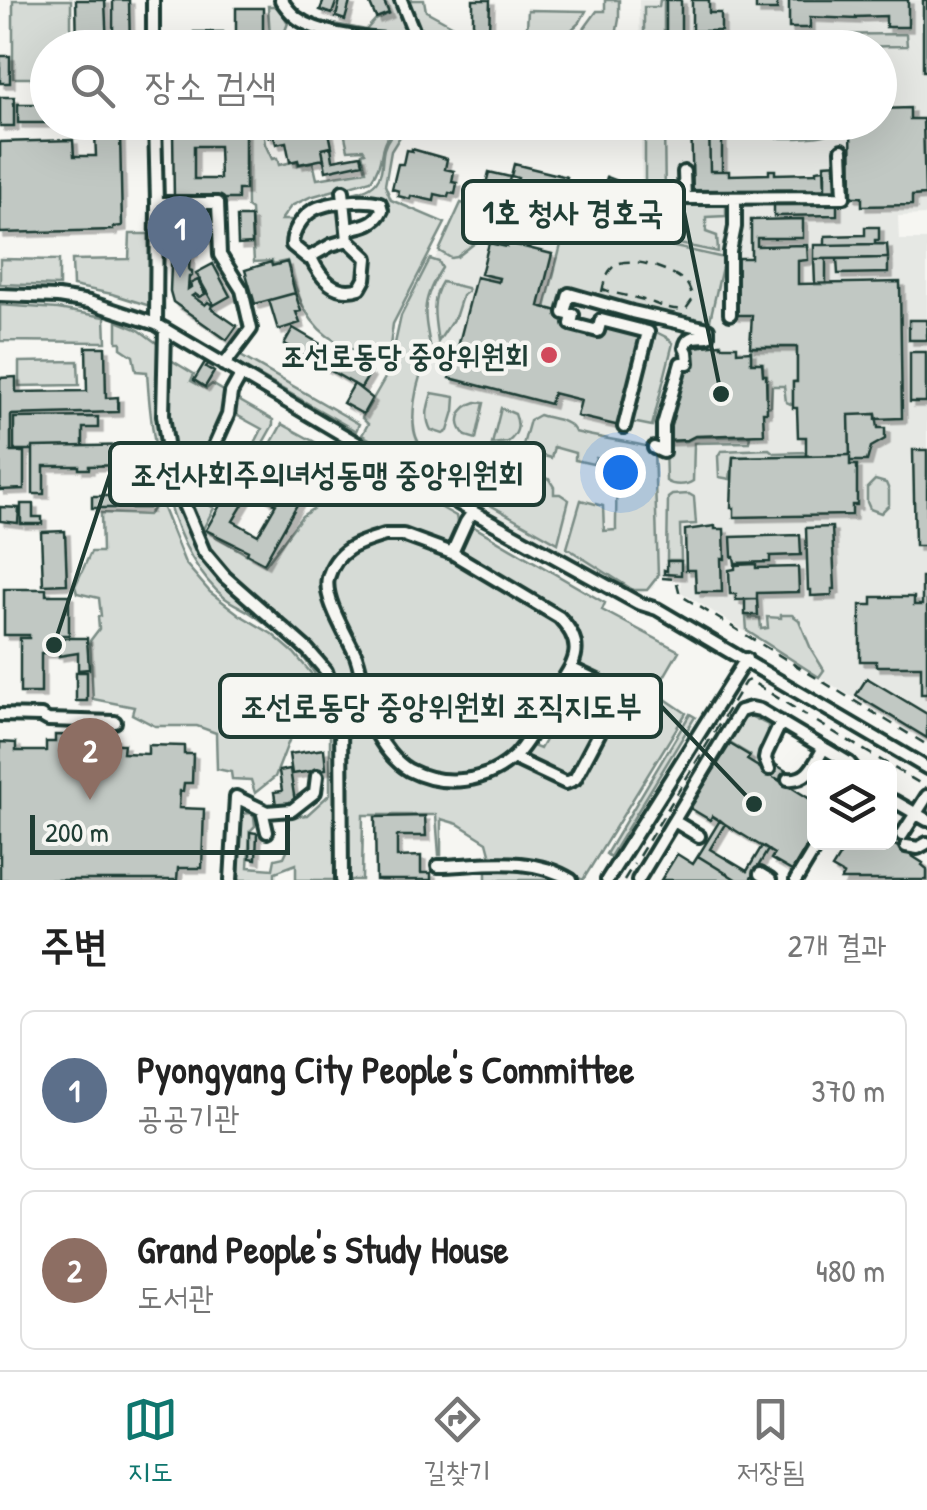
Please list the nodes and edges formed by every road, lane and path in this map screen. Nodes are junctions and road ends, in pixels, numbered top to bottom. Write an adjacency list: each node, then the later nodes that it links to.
1 (153, 0): 4 (street)
2 (281, 0): 5 (street)
3 (400, 0): 6 (street)
4 (153, 30)
5 (326, 30)
6 (413, 30)
7 (156, 140): 12 (street)
8 (842, 150): 11 (street)
9 (684, 172): 11 (street)
10 (344, 197): 13 (street); 13 (street); 14 (street)
11 (735, 198): 18 (street)
12 (158, 207): 19 (street); 20 (street)
13 (348, 234): 14 (street); 14 (street)
14 (312, 258)
15 (603, 289): 15 (path); 17 (path)
16 (0, 296): 19 (street)
17 (600, 303): 22 (street); 23 (street)
18 (730, 314)
19 (160, 326): 20 (street); 56 (street)
20 (224, 365): 21 (street)
21 (241, 375): 24 (street); 25 (street)
22 (624, 428)
23 (654, 448)
24 (224, 491)
25 (473, 512): 26 (street); 28 (street)
26 (452, 553): 29 (street); 36 (street)
27 (662, 578): 34 (path)
28 (746, 659): 38 (street); 52 (street)
29 (572, 669): 36 (street); 36 (street)
30 (0, 715): 31 (street)
31 (115, 722)
32 (781, 722): 35 (street); 39 (street); 47 (street)
33 (817, 722): 42 (path)
34 (927, 745)
35 (824, 748): 37 (street); 41 (street)
36 (514, 758)
37 (844, 760)
38 (927, 768)
39 (769, 769)
40 (317, 776): 45 (street)
41 (788, 779)
42 (926, 787)
43 (927, 796): 46 (street)
44 (897, 803): 46 (street)
45 (262, 810): 48 (street); 55 (street)
46 (922, 816): 50 (street)
47 (674, 822): 49 (street); 54 (street)
48 (267, 832)
49 (699, 836)
50 (927, 843)
51 (814, 850): 61 (street)
52 (624, 854): 54 (street); 58 (street)
53 (438, 866): 57 (street)
54 (640, 866): 59 (path); 60 (street)
55 (231, 880)
56 (342, 880)
57 (571, 880)
58 (608, 880)
59 (624, 880)
60 (638, 880)
61 (796, 880)

